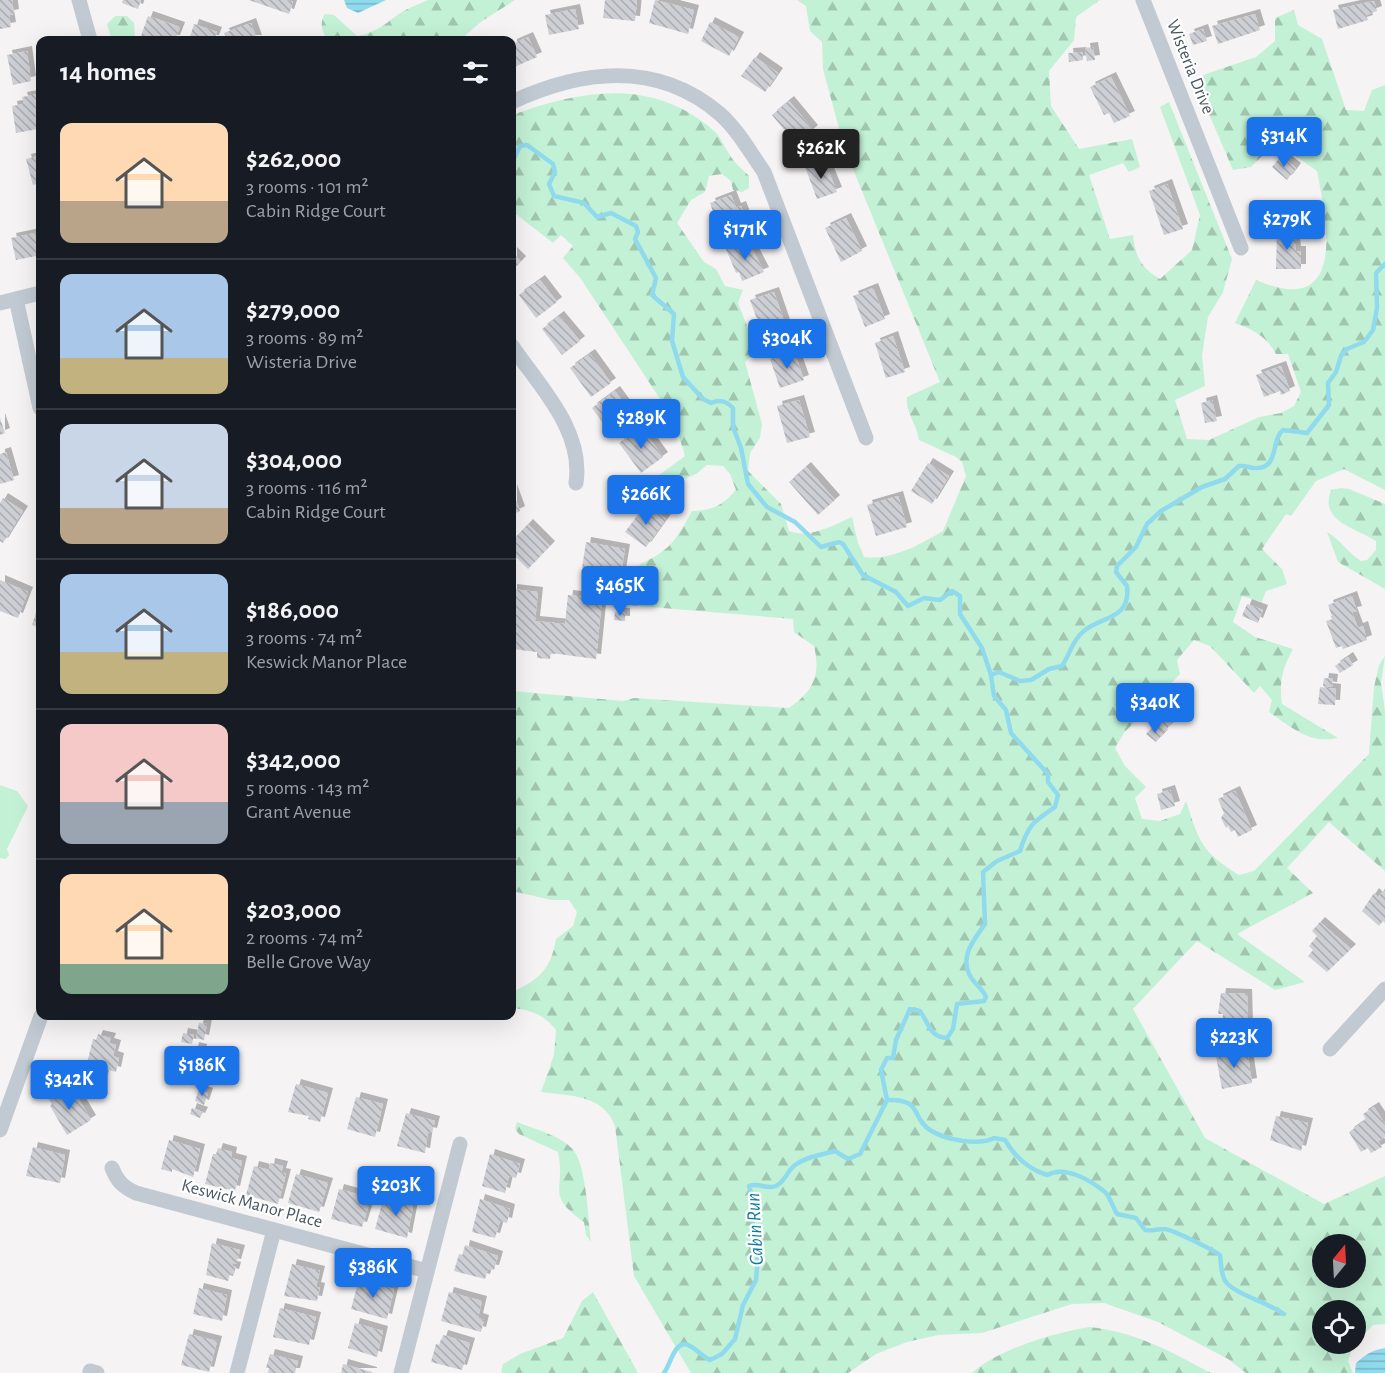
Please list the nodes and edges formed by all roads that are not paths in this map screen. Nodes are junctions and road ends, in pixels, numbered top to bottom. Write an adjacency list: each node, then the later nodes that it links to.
1 (79, 0): 3 (street)
2 (1143, 0): 5 (street, Wisteria Drive)
3 (89, 36)
4 (516, 100): 11 (street)
5 (1241, 248)
6 (36, 294): 7 (street)
7 (16, 299): 8 (street); 10 (street)
8 (0, 303)
9 (516, 352): 12 (street)
10 (36, 390)
11 (866, 438)
12 (576, 483)
13 (1385, 988): 15 (street)
14 (40, 1020): 16 (street)
15 (1330, 1049)
16 (0, 1130)
17 (460, 1144): 20 (street)
18 (112, 1168): 19 (street, Keswick Manor Place)
19 (274, 1230): 20 (street, Keswick Manor Place); 21 (street)
20 (428, 1271): 22 (street)
21 (237, 1373)
22 (401, 1373)

